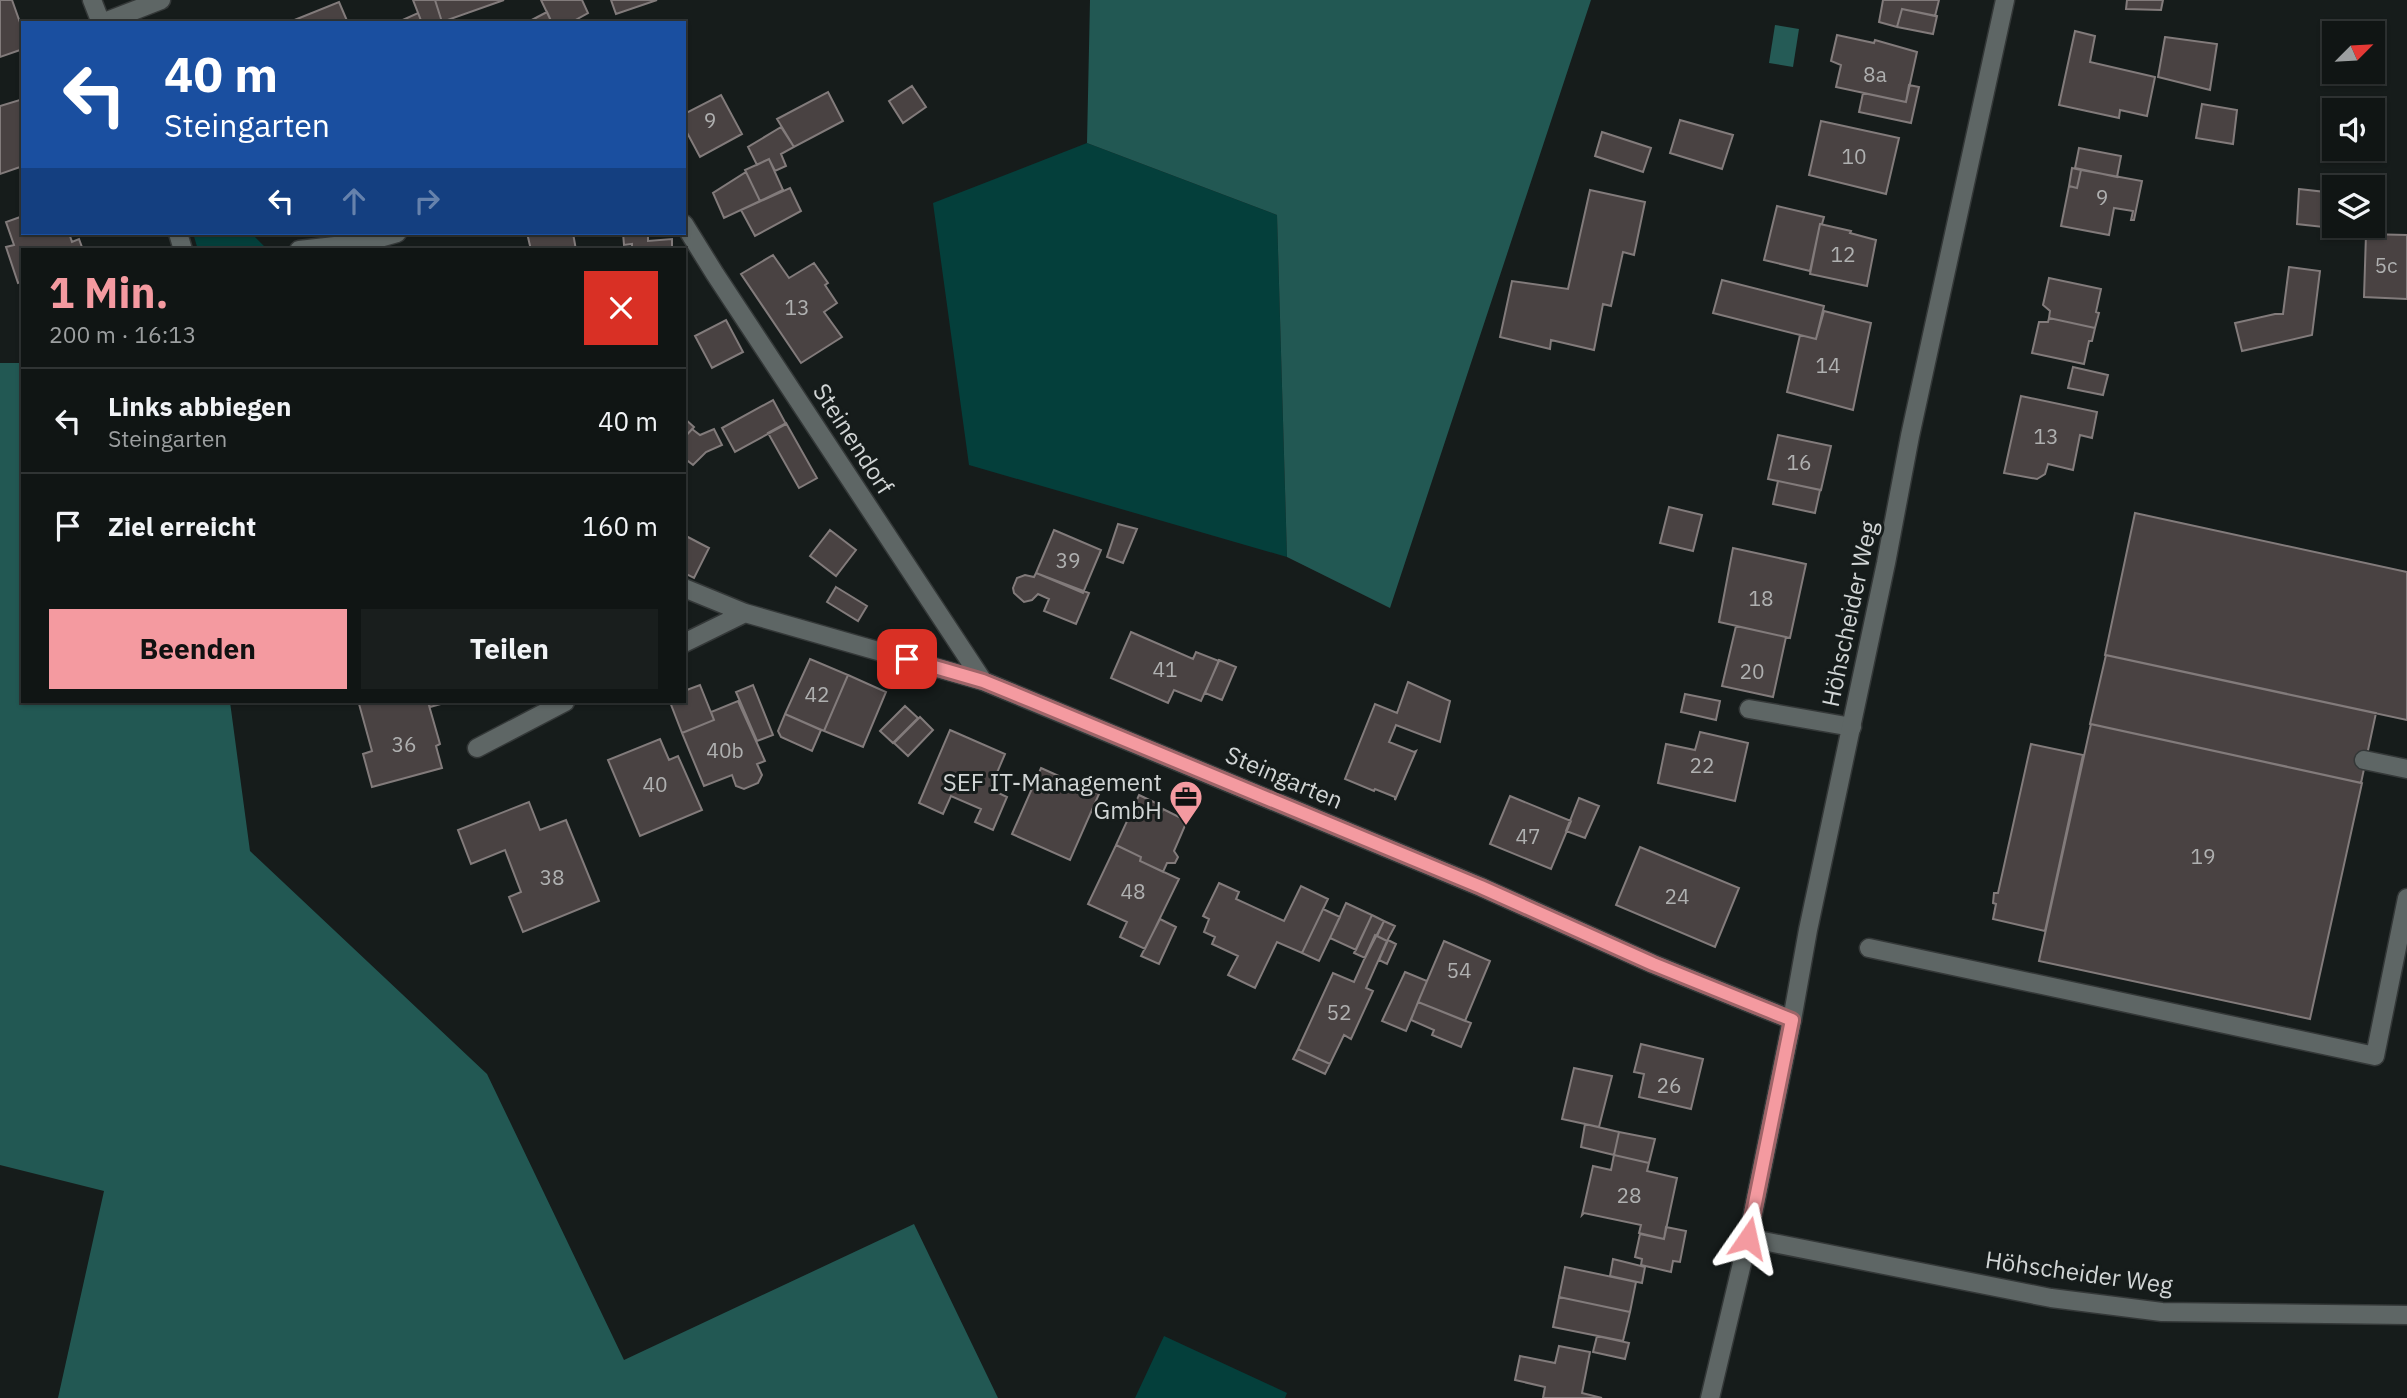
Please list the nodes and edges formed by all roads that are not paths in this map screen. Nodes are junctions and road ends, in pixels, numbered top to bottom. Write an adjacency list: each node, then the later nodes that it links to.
1 (92, 0): 4 (main road)
2 (161, 0): 5 (main road)
3 (2005, 0): 15 (main road, Höhscheider Weg)
4 (101, 21)
5 (107, 21)
6 (686, 226): 12 (main road, Steinendorf)
7 (390, 235): 8 (main road)
8 (317, 248)
9 (686, 589): 10 (main road, Steingarten)
10 (745, 613): 11 (main road); 12 (main road, Steingarten)
11 (686, 642)
12 (983, 681): 21 (main road, Steingarten)
13 (563, 703): 16 (main road)
14 (1749, 709): 15 (main road)
15 (1852, 727): 21 (main road, Höhscheider Weg)
16 (477, 748)
17 (2364, 760): 18 (main road)
18 (2407, 769)
19 (2407, 898): 20 (main road)
20 (1869, 948)
21 (1792, 1020): 22 (main road, Höhscheider Weg)
22 (1748, 1238): 23 (main road, Höhscheider Weg); 24 (main road, Höhscheider Weg)
23 (2407, 1315)
24 (1710, 1398)

